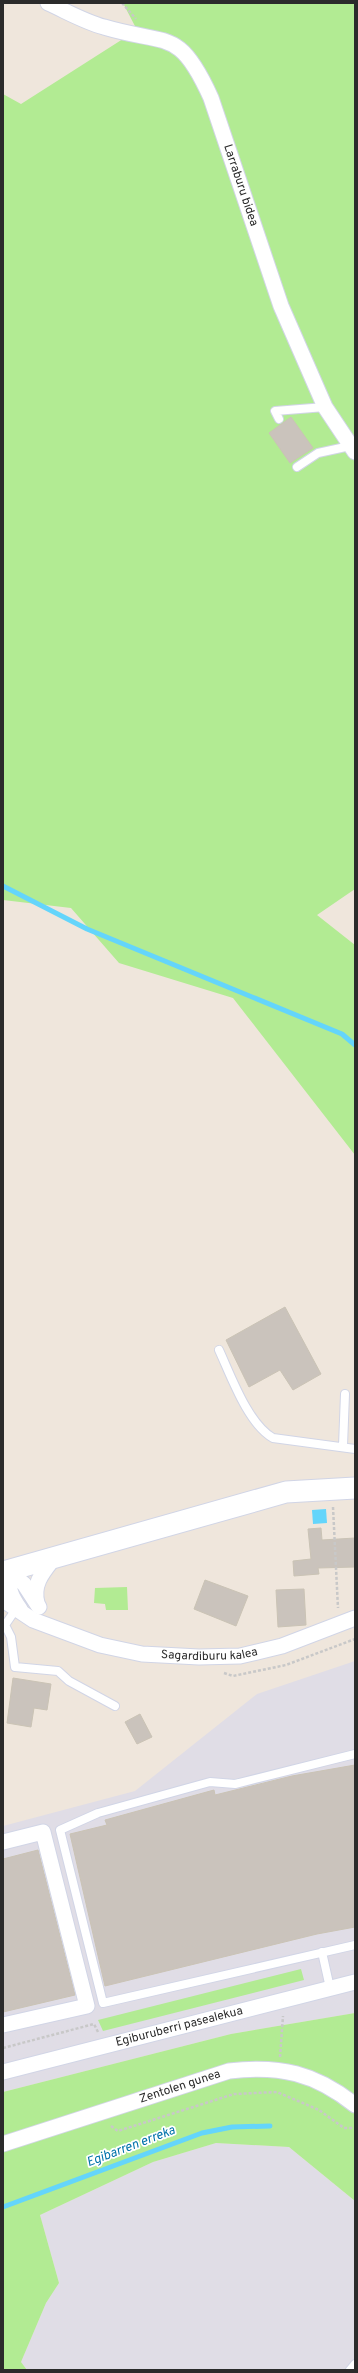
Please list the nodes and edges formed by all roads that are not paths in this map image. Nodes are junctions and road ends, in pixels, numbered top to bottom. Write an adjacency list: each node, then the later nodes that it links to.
1 (48, 3): 2 (street, Larraburu bidea)
2 (325, 407): 3 (lane); 4 (street, Larraburu bidea)
3 (279, 419)
4 (352, 449): 5 (lane)
5 (298, 467)
6 (219, 1350): 8 (lane)
7 (345, 1394): 8 (lane)
8 (343, 1446): 9 (lane)
9 (355, 1449)
10 (355, 1488): 11 (street)
11 (54, 1558): 12 (street); 14 (street)
12 (5, 1572): 14 (street, Sagardiburu kalea); 15 (street)
13 (3, 1600): 15 (street, Sagardiburu kalea)
14 (39, 1607): 18 (street, Sagardiburu kalea)
15 (21, 1612): 17 (lane); 18 (street, Sagardiburu kalea)
16 (355, 1618): 18 (street, Sagardiburu kalea)
17 (4, 1624): 19 (lane)
18 (61, 1630)
19 (115, 1706)
20 (355, 1754): 23 (lane)
21 (3, 1842): 26 (street)
22 (355, 1945): 23 (lane)
23 (322, 1952): 25 (lane)
24 (355, 1982): 25 (street, Egiburuberri pasealekua)
25 (330, 1988): 27 (street, Egiburuberri pasealekua)
26 (3, 2025)
27 (3, 2072)
28 (355, 2105): 29 (street, Zentolen gunea)
29 (3, 2144)
30 (355, 2364): 31 (lane)
31 (350, 2370)

